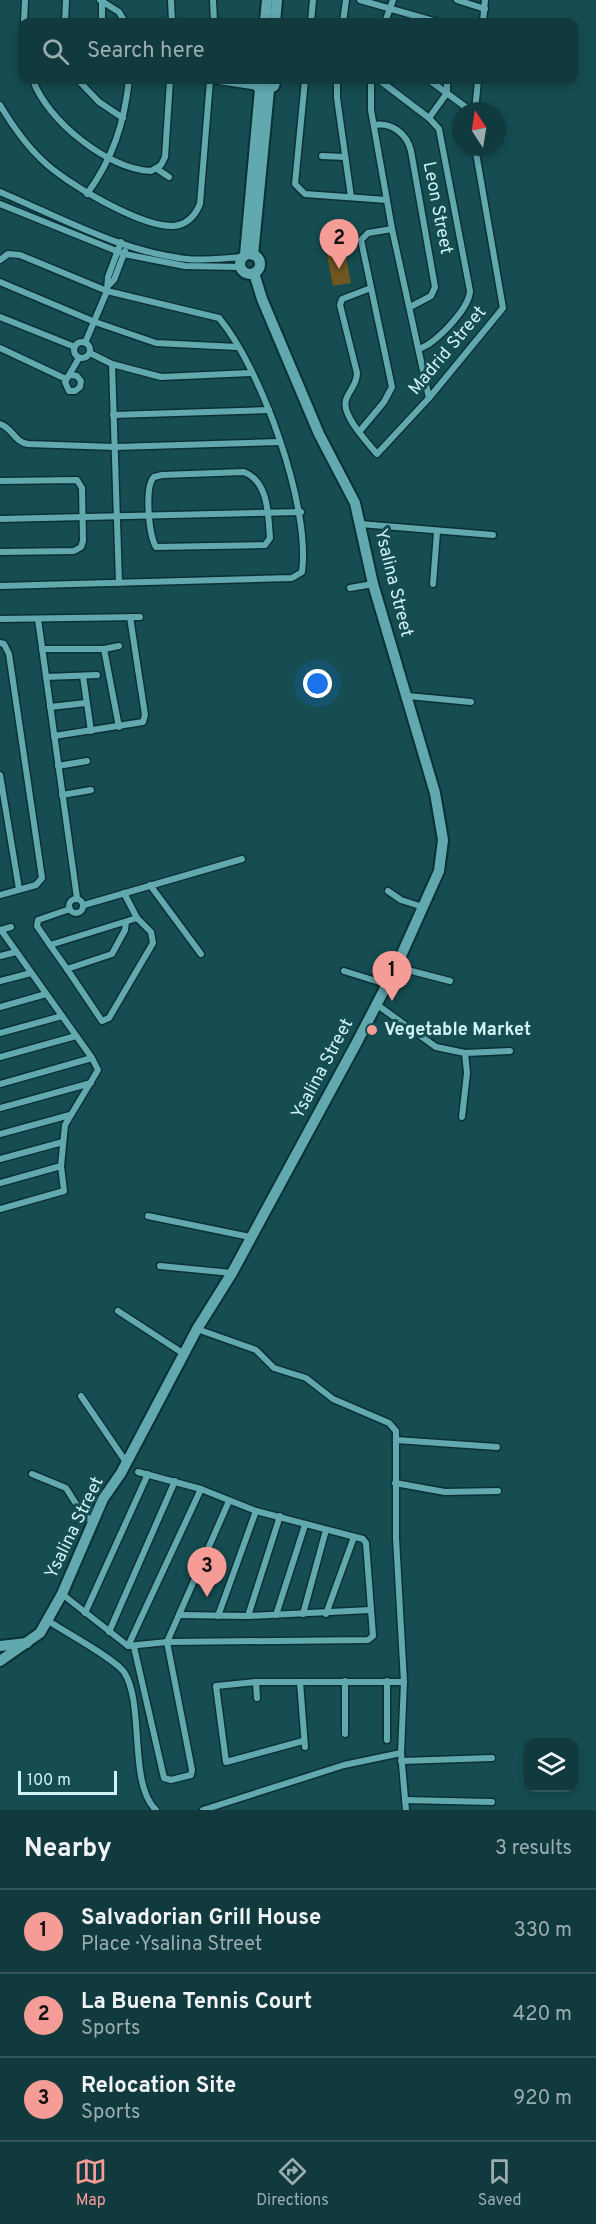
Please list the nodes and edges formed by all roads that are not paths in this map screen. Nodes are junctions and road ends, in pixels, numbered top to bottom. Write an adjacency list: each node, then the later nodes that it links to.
1 (25, 0): 16 (street)
2 (66, 0): 17 (street)
3 (101, 0): 18 (street); 19 (street)
4 (171, 0): 20 (street)
5 (213, 0): 21 (street)
6 (267, 0): 22 (street)
7 (277, 0): 23 (street)
8 (313, 0): 24 (street)
9 (346, 0): 25 (street)
10 (360, 0): 14 (street)
11 (393, 0): 14 (street)
12 (457, 0): 15 (street)
13 (485, 0): 15 (street)
14 (391, 9): 26 (street); 27 (street)
15 (485, 9): 28 (street)
16 (24, 18)
17 (65, 18)
18 (102, 18)
19 (123, 18)
20 (172, 18)
21 (214, 18)
22 (265, 18)
23 (275, 18)
24 (311, 18)
25 (344, 18)
26 (387, 18)
27 (423, 18)
28 (484, 18)
29 (35, 84): 53 (street)
30 (82, 84): 47 (street)
31 (128, 84): 47 (street)
32 (170, 84): 54 (street)
33 (211, 84): 57 (street)
34 (239, 84): 42 (street)
35 (305, 84): 58 (street)
36 (337, 84): 52 (street)
37 (371, 84): 49 (street)
38 (384, 84): 48 (street)
39 (435, 84): 43 (street)
40 (447, 84): 43 (street)
41 (477, 84): 45 (street)
42 (260, 87): 64 (street)
43 (447, 93): 44 (street); 48 (street)
44 (460, 102)
45 (474, 102)
46 (0, 105): 57 (street)
47 (123, 118): 53 (street)
48 (429, 118): 77 (street)
49 (374, 125): 59 (street); 70 (street, Leon Street)
50 (322, 156): 52 (street)
51 (477, 156): 82 (street, Madrid Street)
52 (345, 157): 58 (street)
53 (111, 158): 54 (street); 57 (street)
54 (157, 169): 55 (street)
55 (169, 177)
56 (0, 192): 62 (street)
57 (87, 194)
58 (351, 197): 59 (street)
59 (387, 200): 61 (street)
60 (0, 204): 63 (street)
61 (392, 229): 69 (street); 70 (street)
62 (124, 242): 63 (street); 64 (street)
63 (121, 253): 64 (street); 68 (street)
64 (245, 259): 66 (street); 66 (street, Ysalina Street)
65 (0, 260): 68 (street)
66 (254, 273): 96 (street, Ysalina Street)
67 (0, 282): 72 (street)
68 (108, 288): 72 (street); 75 (street)
69 (371, 288): 86 (street); 86 (street)
70 (410, 307): 77 (street)
71 (0, 317): 74 (street)
72 (95, 322): 73 (street); 75 (street)
73 (86, 343): 74 (street); 78 (street)
74 (75, 347): 79 (street)
75 (237, 347): 81 (street)
76 (0, 348): 79 (street)
77 (420, 349): 82 (street)
78 (90, 353): 79 (street); 80 (street)
79 (79, 358)
80 (112, 364): 81 (street); 84 (street)
81 (251, 373): 83 (street)
82 (429, 398): 86 (street, Madrid Street)
83 (269, 410): 84 (street); 87 (street)
84 (113, 415): 88 (street)
85 (0, 424): 88 (street)
86 (359, 432)
87 (280, 442): 88 (street); 91 (street)
88 (115, 447): 93 (street)
89 (0, 481): 95 (street)
90 (268, 511): 91 (street); 92 (street); 92 (street); 92 (street)
91 (301, 512): 100 (street)
92 (150, 514): 93 (street)
93 (116, 517): 95 (street); 100 (street)
94 (0, 519): 95 (street)
95 (82, 519): 99 (street)
96 (360, 524): 97 (street); 101 (street, Ysalina Street)
97 (437, 532): 98 (street); 102 (street)
98 (493, 535)
99 (0, 552)
100 (119, 583): 103 (street)
101 (373, 584): 104 (street); 116 (street, Ysalina Street)
102 (434, 584)
103 (0, 586)
104 (350, 588)
105 (130, 617): 106 (street); 108 (street); 120 (street)
106 (140, 617)
107 (0, 619): 108 (street)
108 (38, 619): 111 (street)
109 (0, 643): 130 (street)
110 (119, 646): 112 (street)
111 (42, 649): 112 (street); 115 (street)
112 (104, 649): 120 (street)
113 (98, 675): 114 (street)
114 (83, 676): 115 (street); 118 (street)
115 (46, 677): 119 (street)
116 (408, 696): 117 (street); 136 (street, Ysalina Street)
117 (471, 702)
118 (86, 703): 119 (street); 121 (street)
119 (50, 707): 122 (street)
120 (119, 727): 121 (street)
121 (91, 731): 122 (street)
122 (54, 736): 124 (street)
123 (87, 761): 124 (street)
124 (58, 766): 127 (street)
125 (0, 775): 130 (street)
126 (91, 790): 127 (street)
127 (62, 795): 134 (street)
128 (242, 859): 129 (street)
129 (150, 885): 132 (street); 144 (street)
130 (19, 889): 133 (street)
131 (388, 891): 136 (street)
132 (124, 893): 135 (street); 138 (street)
133 (0, 895)
134 (77, 898): 135 (street); 137 (street)
135 (84, 905): 137 (street)
136 (423, 907): 146 (street, Ysalina Street)
137 (70, 909): 142 (street)
138 (137, 918): 139 (street); 147 (street)
139 (126, 921): 142 (street); 147 (street)
140 (11, 927): 141 (street)
141 (0, 930): 143 (street)
142 (50, 945): 147 (street)
143 (16, 952): 145 (street); 149 (street)
144 (201, 954)
145 (0, 956)
146 (396, 967): 151 (street); 152 (street, Ysalina Street)
147 (67, 969)
148 (344, 971): 152 (street)
149 (31, 973): 150 (street); 153 (street)
150 (0, 981)
151 (450, 981)
152 (386, 984): 154 (street, Ysalina Street)
153 (46, 994): 155 (street); 156 (street)
154 (376, 1004): 160 (street); 175 (street, Ysalina Street)
155 (0, 1007)
156 (62, 1016): 157 (street); 158 (street)
157 (0, 1033)
158 (76, 1036): 161 (street); 162 (street)
159 (510, 1051): 160 (street)
160 (465, 1053): 167 (street)
161 (0, 1058)
162 (92, 1058): 163 (street); 164 (street)
163 (91, 1083): 165 (street); 166 (street)
164 (0, 1084)
165 (0, 1108)
166 (70, 1115): 168 (street); 169 (street)
167 (462, 1117)
168 (0, 1134)
169 (63, 1142): 170 (street); 171 (street)
170 (0, 1159)
171 (61, 1166): 172 (street); 173 (street)
172 (0, 1184)
173 (0, 1209)
174 (148, 1216): 175 (street)
175 (250, 1237): 177 (street, Ysalina Street)
176 (160, 1266): 177 (street)
177 (232, 1273): 179 (street, Ysalina Street)
178 (118, 1311): 180 (street)
179 (197, 1329): 180 (street, Ysalina Street); 182 (street)
180 (184, 1354): 184 (street, Ysalina Street)
181 (81, 1396): 184 (street)
182 (396, 1440): 183 (street); 189 (street)
183 (497, 1447)
184 (126, 1462): 195 (street, Ysalina Street)
185 (138, 1472): 187 (street)
186 (32, 1474): 195 (street)
187 (148, 1474): 188 (street); 201 (street)
188 (175, 1481): 190 (street); 209 (street)
189 (395, 1483): 191 (street); 219 (street)
190 (201, 1489): 192 (street); 213 (street)
191 (498, 1491)
192 (229, 1501): 193 (street); 204 (street)
193 (256, 1511): 194 (street); 206 (street)
194 (280, 1516): 196 (street); 207 (street)
195 (93, 1522): 199 (street, Ysalina Street)
196 (305, 1525): 197 (street); 205 (street)
197 (326, 1530): 198 (street); 202 (street)
198 (354, 1537): 200 (street); 203 (street)
199 (62, 1594): 201 (street); 208 (street, Ysalina Street)
200 (370, 1610): 203 (street); 211 (street)
201 (85, 1613): 209 (street)
202 (303, 1614): 203 (street); 205 (street)
203 (326, 1614)
204 (179, 1615): 206 (street); 211 (street)
205 (276, 1615): 207 (street)
206 (218, 1616): 207 (street)
207 (248, 1617)
208 (46, 1620): 210 (street, Ysalina Street); 228 (street)
209 (108, 1632): 213 (street)
210 (30, 1642): 212 (street); 214 (street, Ysalina Street)
211 (167, 1642): 213 (street); 213 (street)
212 (0, 1646)
213 (131, 1647)
214 (0, 1662)
215 (345, 1681): 216 (street); 218 (street); 221 (street)
216 (387, 1681): 219 (street); 222 (street)
217 (256, 1682): 218 (street); 218 (street); 220 (street)
218 (300, 1682)
219 (404, 1682): 223 (street)
220 (257, 1698)
221 (345, 1734)
222 (387, 1740)
223 (401, 1753): 225 (street); 229 (street)
224 (492, 1758): 225 (street)
225 (402, 1761): 226 (street)
226 (405, 1800): 227 (street); 230 (street)
227 (492, 1802)
228 (156, 1810)
229 (203, 1810)
230 (406, 1810)

